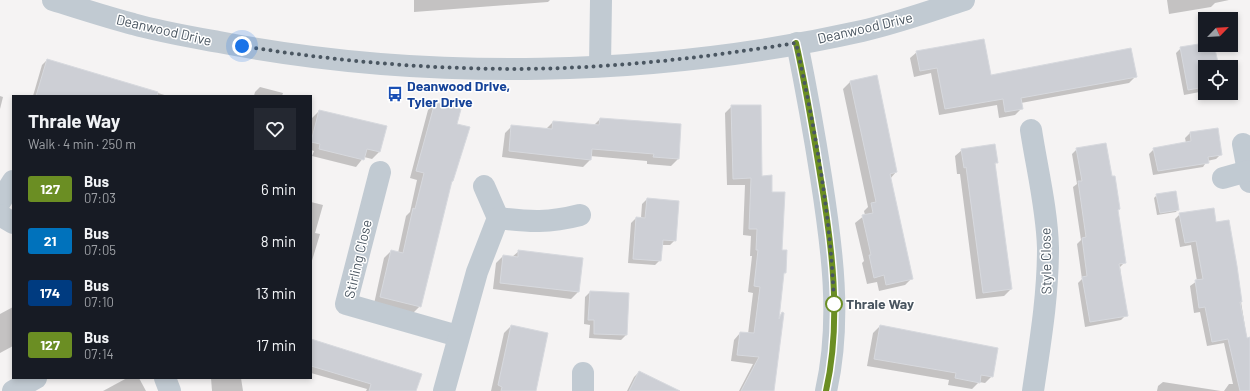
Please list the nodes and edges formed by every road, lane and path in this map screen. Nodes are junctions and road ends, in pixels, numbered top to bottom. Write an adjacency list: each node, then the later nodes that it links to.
1 (53, 0): 5 (street, Deanwood Drive)
2 (601, 0): 5 (street)
3 (964, 0): 4 (street, Deanwood Drive)
4 (796, 43): 5 (street, Deanwood Drive); 24 (street)
5 (600, 66)
6 (1031, 130): 25 (street, Style Close)
7 (1243, 144): 9 (street)
8 (380, 172): 18 (street, Stirling Close)
9 (1249, 177): 10 (street)
10 (1223, 178)
11 (12, 183): 13 (street)
12 (484, 186): 16 (street)
13 (0, 202)
14 (580, 214): 16 (street)
15 (0, 215): 17 (street)
16 (498, 218): 18 (street)
17 (12, 222)
18 (458, 336): 23 (street)
19 (34, 379): 21 (street)
20 (166, 379): 22 (street)
21 (14, 391)
22 (170, 391)
23 (444, 391)
24 (826, 391)
25 (1033, 391)

